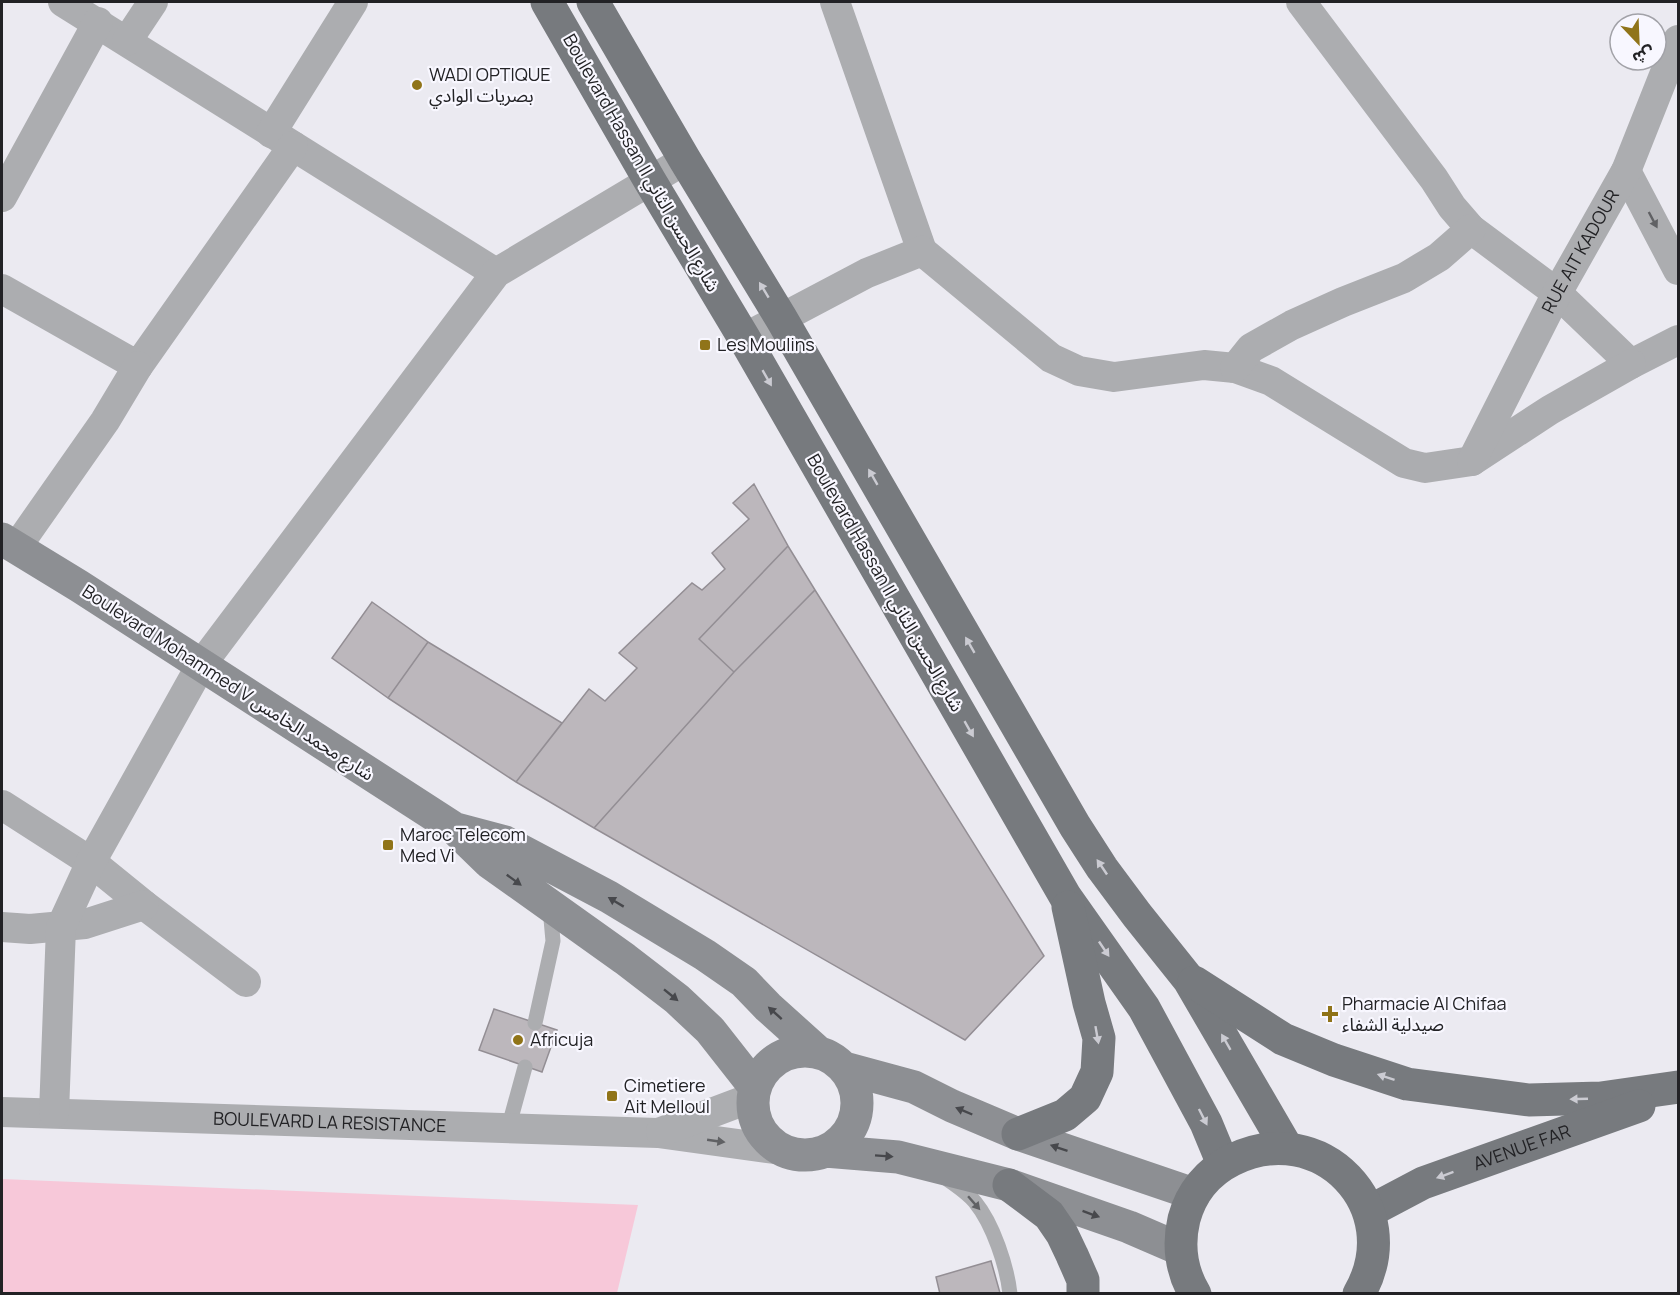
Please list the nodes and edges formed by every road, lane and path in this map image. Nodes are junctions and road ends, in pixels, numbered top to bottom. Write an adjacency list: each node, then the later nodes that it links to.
1 (63, 2): 8 (street)
2 (153, 2): 10 (street)
3 (353, 2): 11 (street)
4 (547, 2): 14 (main road, Boulevard Hassan II شارع الحسن الثاني)
5 (593, 2): 12 (main road)
6 (834, 2): 17 (street)
7 (1301, 2): 16 (street)
8 (98, 22): 10 (street); 15 (street)
9 (1678, 40): 13 (street, RUE AIT KADOUR)
10 (127, 41): 11 (street)
11 (282, 140): 19 (street); 26 (street)
12 (685, 160): 14 (street); 22 (main road, one-way to 12)
13 (1626, 171): 18 (street, one-way to 18); 21 (street, RUE AIT KADOUR)
14 (650, 181): 19 (street); 23 (main road, Boulevard Hassan II شارع الحسن الثاني)
15 (2, 197)
16 (1471, 229): 21 (street); 27 (street)
17 (922, 251): 22 (street); 27 (street)
18 (1678, 270)
19 (496, 273): 30 (street)
20 (2, 289): 26 (street)
21 (1557, 293): 25 (street); 28 (street, RUE AIT KADOUR)
22 (781, 318): 23 (street); 39 (main road, one-way to 22)
23 (744, 338): 34 (main road, Boulevard Hassan II شارع الحسن الثاني, one-way to 34)
24 (1678, 340): 25 (street)
25 (1631, 364): 28 (street)
26 (138, 366): 29 (street)
27 (1235, 368): 28 (street)
28 (1472, 461)
29 (9, 544): 30 (main road, Boulevard Mohammed V شارع محمد الخامس)
30 (201, 665): 32 (main road, Boulevard Mohammed V شارع محمد الخامس); 33 (street)
31 (2, 805): 33 (street)
32 (454, 828): 36 (main road, Boulevard Mohammed V شارع محمد الخامس, one-way to 36); 42 (main road, Boulevard Mohammed V شارع محمد الخامس, one-way to 32)
33 (91, 862): 35 (street); 38 (street)
34 (1065, 896): 51 (main road, one-way to 51); 55 (main road, Boulevard Hassan II شارع الحسن الثاني, one-way to 55)
35 (144, 905): 38 (street); 40 (street)
36 (550, 907): 41 (lane); 45 (main road, Boulevard Mohammed V شارع محمد الخامس, one-way to 45)
37 (2, 927): 38 (street)
38 (61, 927): 48 (street)
39 (1190, 980): 44 (main road, one-way to 39); 52 (main road, one-way to 39)
40 (246, 982)
41 (535, 1023)
42 (831, 1060): 45 (main road); 51 (main road, Boulevard Mohammed V شارع محمد الخامس, one-way to 42); 54 (main road)
43 (525, 1066): 49 (lane)
44 (1678, 1087)
45 (752, 1092): 50 (street, BOULEVARD LA RESISTANCE); 53 (main road)
46 (1678, 1092): 59 (main road, AVENUE FAR, one-way to 59)
47 (2, 1112): 48 (street, BOULEVARD LA RESISTANCE)
48 (54, 1113): 49 (street, BOULEVARD LA RESISTANCE)
49 (508, 1129): 50 (street, BOULEVARD LA RESISTANCE)
50 (658, 1133): 53 (street, BOULEVARD LA RESISTANCE, one-way to 53)
51 (1018, 1134): 58 (main road, Boulevard Mohammed V شارع محمد الخامس, one-way to 51)
52 (1287, 1148): 55 (main road); 59 (main road)
53 (782, 1150): 54 (main road)
54 (825, 1152): 56 (main road, one-way to 56)
55 (1223, 1164): 58 (main road)
56 (929, 1165): 57 (main road); 61 (lane, one-way to 61)
57 (1009, 1185): 60 (main road, one-way to 60); 62 (main road)
58 (1194, 1194): 60 (main road)
59 (1370, 1211): 64 (main road)
60 (1180, 1249): 63 (main road)
61 (1010, 1293)
62 (1083, 1293)
63 (1195, 1293)
64 (1359, 1293)

